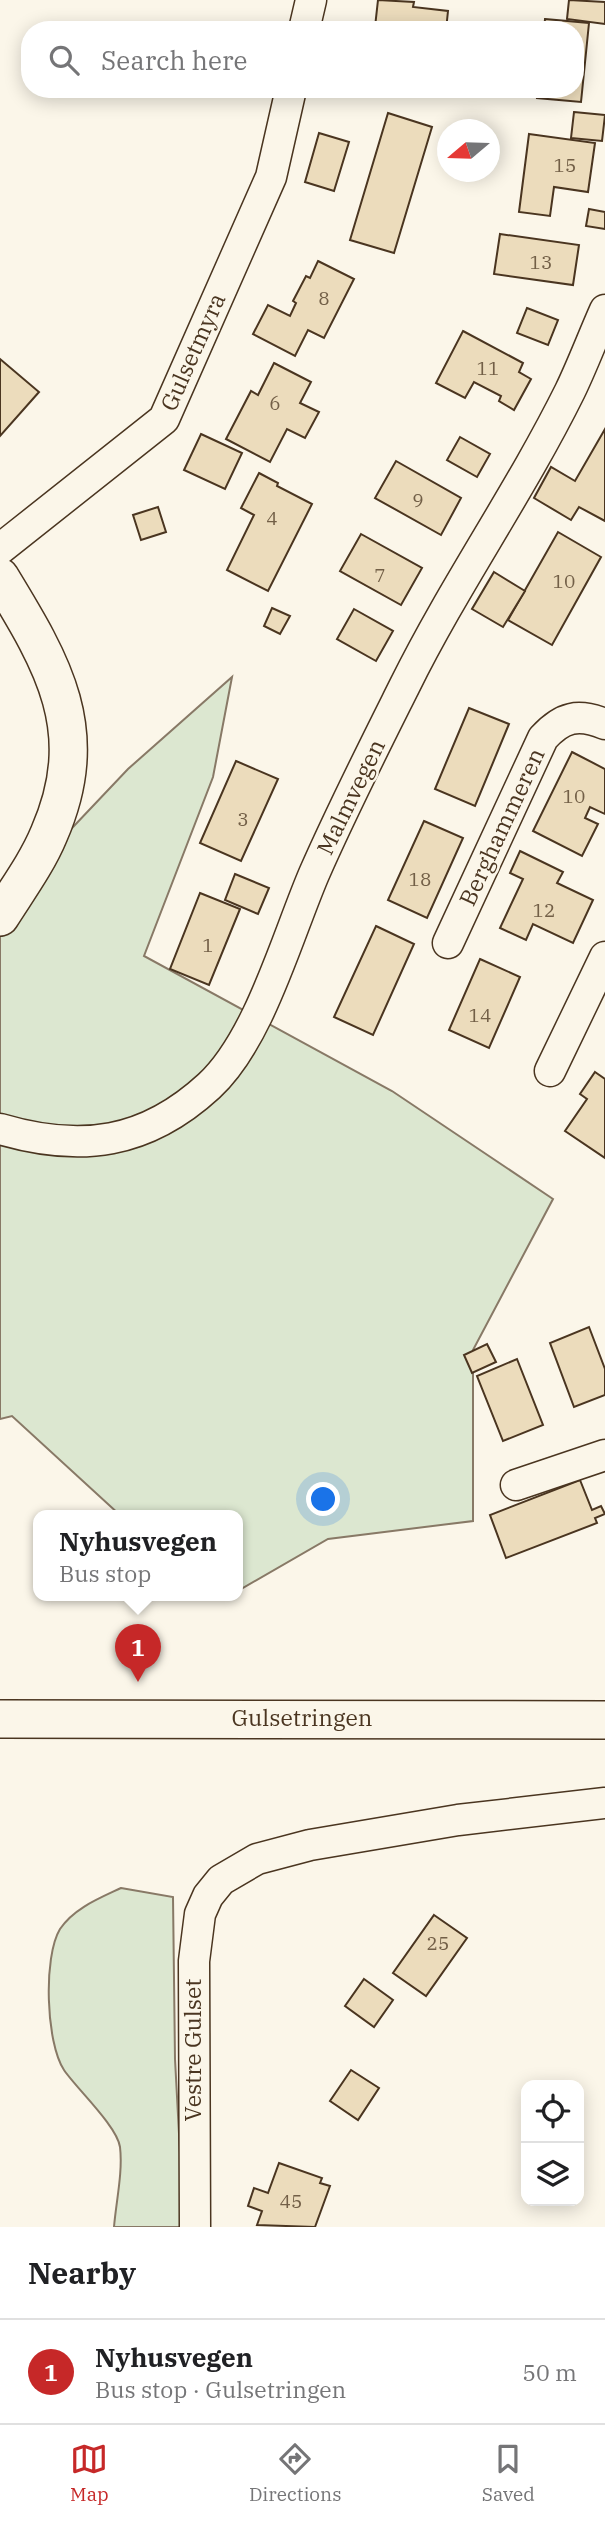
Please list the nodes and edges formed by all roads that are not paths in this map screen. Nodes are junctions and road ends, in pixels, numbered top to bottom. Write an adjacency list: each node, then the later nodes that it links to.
1 (311, 0): 2 (street)
2 (306, 21)
3 (289, 98): 5 (street, Gulsetmyra)
4 (605, 310): 12 (street, Malmvegen)
5 (0, 549)
6 (0, 577): 8 (street)
7 (605, 724): 9 (street, Berghammeren)
8 (0, 917)
9 (448, 943)
10 (605, 957): 11 (street)
11 (550, 1071)
12 (0, 1129)
13 (605, 1455): 14 (street)
14 (516, 1485)
15 (0, 1719): 16 (street, Gulsetringen)
16 (605, 1720)
17 (605, 1803): 18 (street, Vestre Gulset)
18 (195, 2227)

